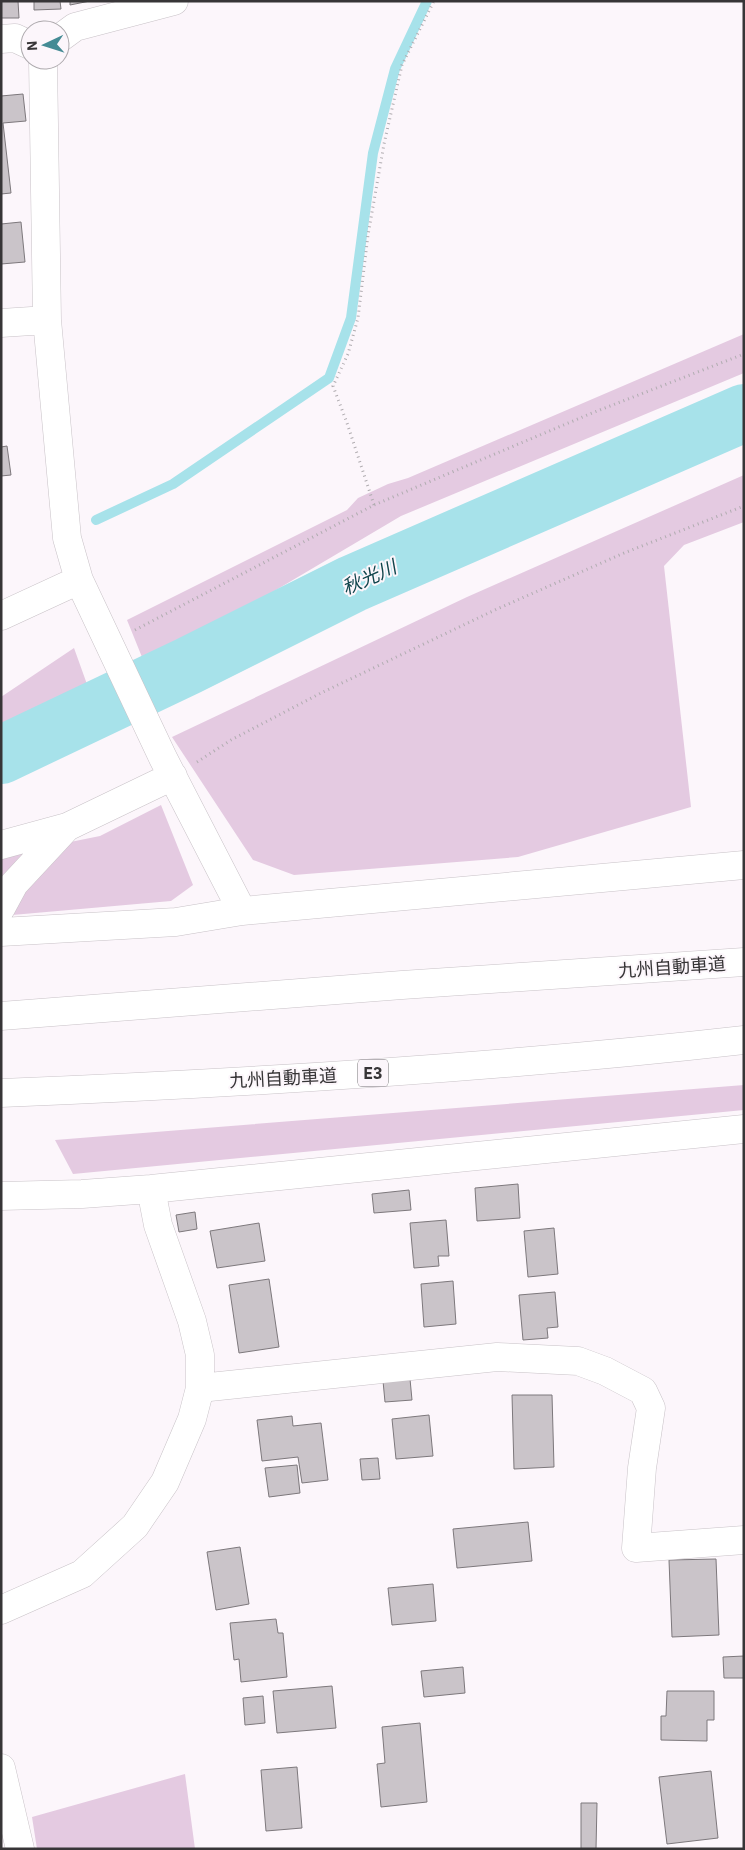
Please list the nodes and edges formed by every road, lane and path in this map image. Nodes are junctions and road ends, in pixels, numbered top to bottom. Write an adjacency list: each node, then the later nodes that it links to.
1 (174, 1): 3 (main road)
2 (434, 1): 10 (path)
3 (70, 31)
4 (1, 39): 5 (main road)
5 (20, 40)
6 (43, 70): 7 (main road)
7 (47, 320): 8 (main road); 12 (main road)
8 (1, 323)
9 (744, 354): 10 (path)
10 (374, 505): 14 (path)
11 (744, 506): 15 (path)
12 (79, 580): 13 (main road); 14 (main road)
13 (1, 616)
14 (113, 650): 15 (main road)
15 (168, 767): 16 (main road); 20 (main road)
16 (67, 828): 17 (main road); 19 (main road)
17 (1, 846)
18 (744, 865): 20 (main road)
19 (1, 908)
20 (242, 911): 21 (main road)
21 (1, 932)
22 (744, 948): 24 (main road)
23 (744, 962): 24 (main road, 九州自動車道)
24 (589, 973): 25 (main road, 九州自動車道)
25 (1, 1016)
26 (744, 1040): 27 (main road, 九州自動車道 / E3)
27 (1, 1093)
28 (744, 1128): 29 (main road)
29 (151, 1189): 30 (main road); 31 (main road)
30 (1, 1196)
31 (200, 1388): 32 (main road); 33 (main road)
32 (744, 1540)
33 (1, 1610)
34 (1, 1768): 35 (main road)
35 (20, 1849)

